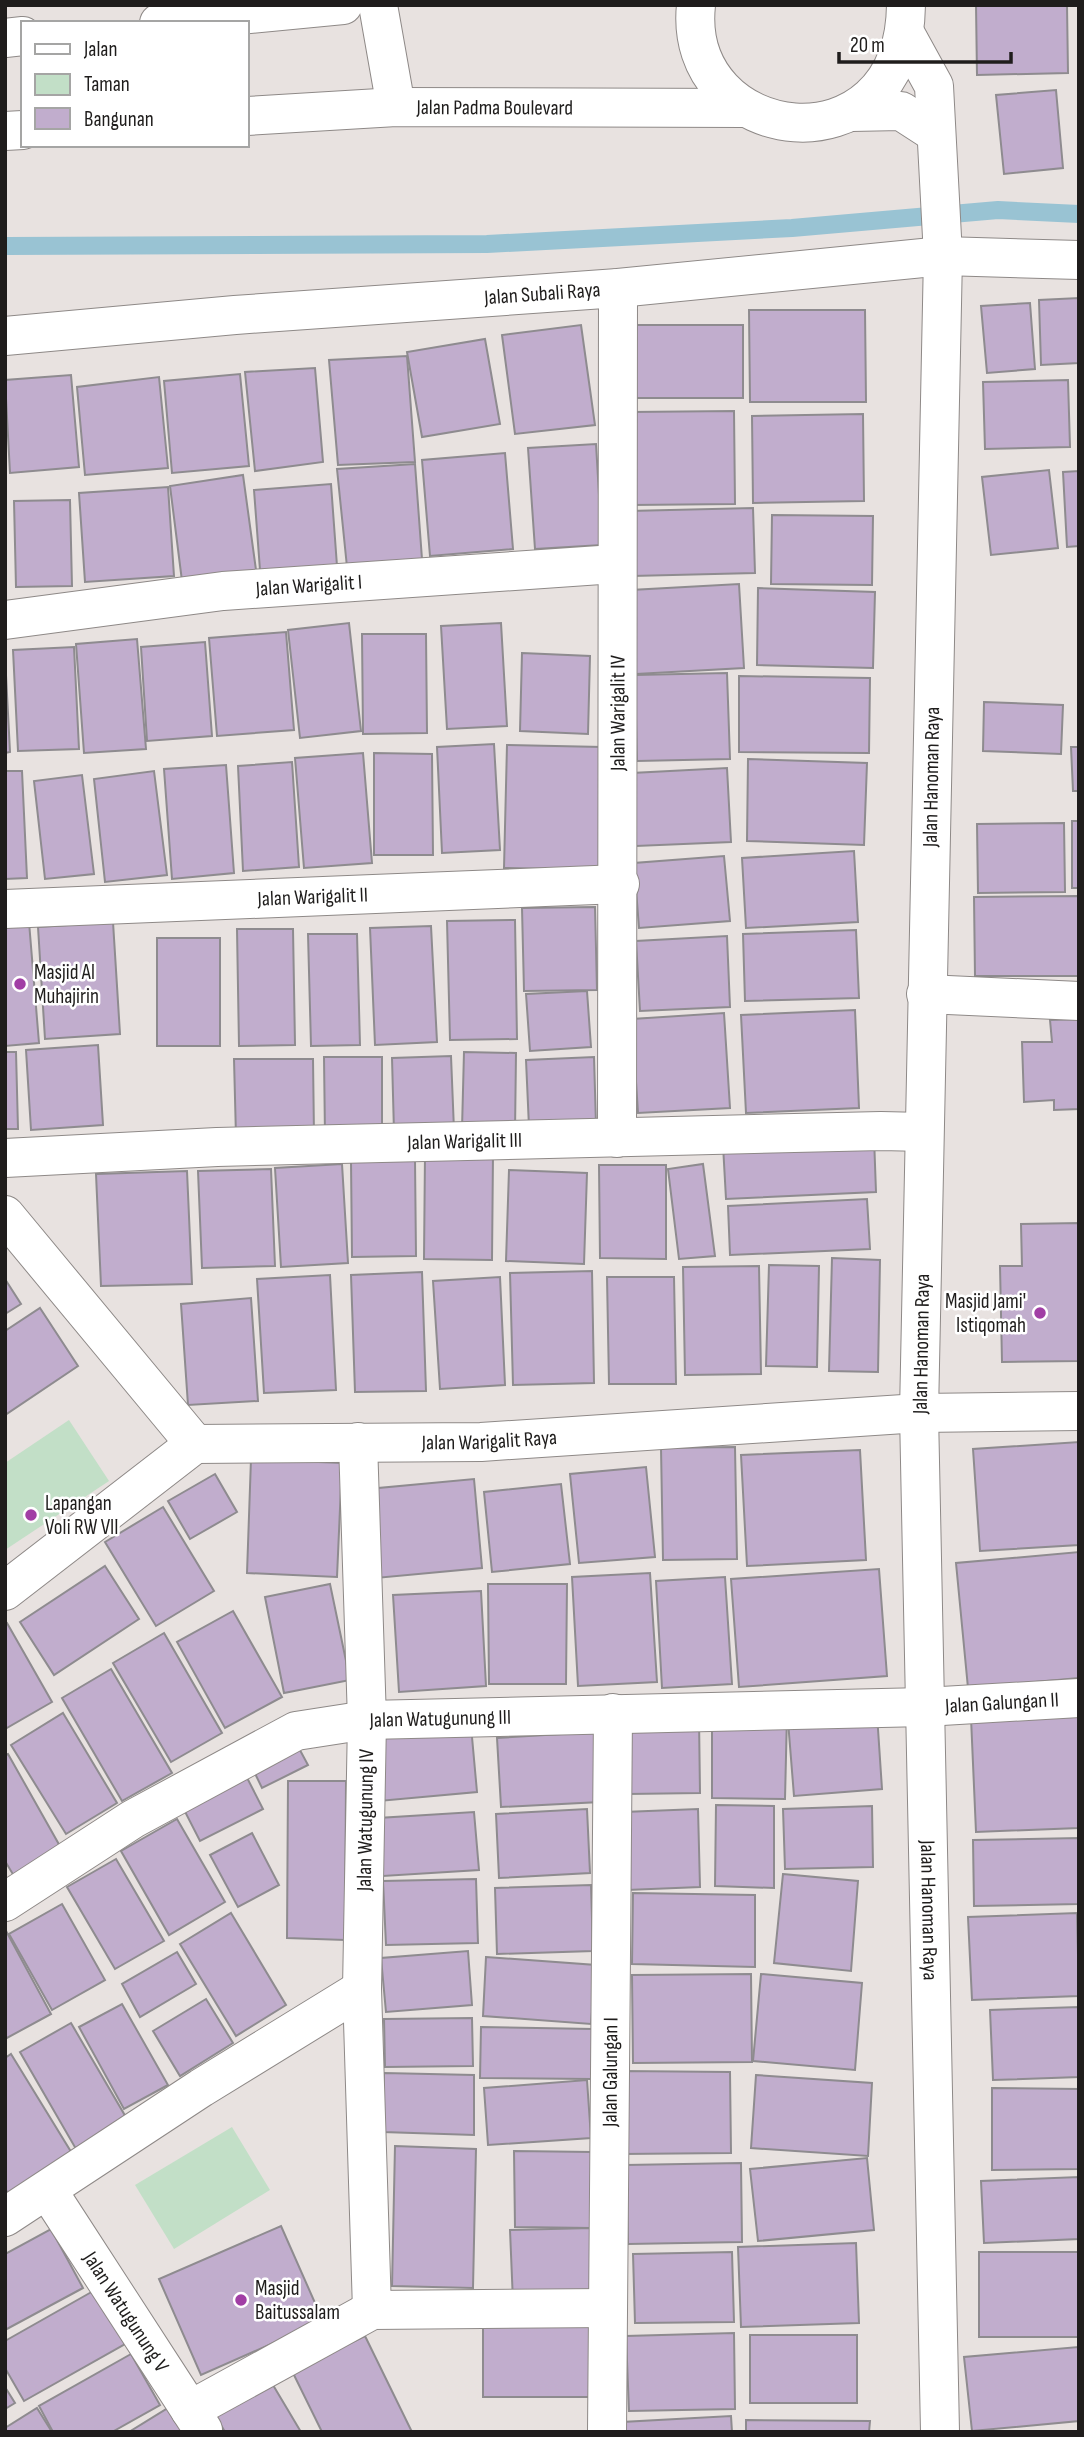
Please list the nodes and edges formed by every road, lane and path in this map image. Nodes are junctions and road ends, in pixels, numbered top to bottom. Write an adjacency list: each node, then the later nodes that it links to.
1 (343, 5): 5 (street)
2 (378, 5): 6 (street)
3 (696, 5): 7 (street)
4 (906, 20): 8 (street); 10 (street, Jalan Hanoman Raya)
5 (179, 21)
6 (396, 107): 7 (street, Jalan Padma Boulevard); 9 (street, Jalan Padma Boulevard)
7 (745, 108): 8 (street)
8 (851, 112): 10 (street)
9 (248, 116)
10 (935, 133): 11 (street, Jalan Hanoman Raya)
11 (941, 224): 12 (street, Jalan Subali Raya); 13 (street, Jalan Subali Raya); 19 (street, Jalan Hanoman Raya)
12 (1079, 260)
13 (618, 288): 14 (street, Jalan Subali Raya); 15 (street, Jalan Warigalit IV)
14 (5, 336)
15 (615, 564): 16 (street, Jalan Warigalit I); 17 (street, Jalan Warigalit IV)
16 (5, 620)
17 (620, 884): 18 (street, Jalan Warigalit II); 22 (street, Jalan Warigalit IV)
18 (5, 909)
19 (926, 994): 20 (street); 21 (street, Jalan Hanoman Raya)
20 (1079, 1001)
21 (924, 1132): 22 (street, Jalan Warigalit III); 26 (street, Jalan Hanoman Raya)
22 (617, 1138): 23 (street, Jalan Warigalit III)
23 (5, 1158)
24 (5, 1215): 28 (street)
25 (1079, 1411): 26 (street, Jalan Warigalit Raya)
26 (919, 1413): 27 (street, Jalan Warigalit Raya); 31 (street, Jalan Hanoman Raya)
27 (358, 1442): 28 (street, Jalan Warigalit Raya); 33 (street, Jalan Watugunung IV)
28 (195, 1444): 29 (street)
29 (5, 1591)
30 (1079, 1698): 31 (street, Jalan Galungan II)
31 (925, 1707): 32 (street, Jalan Watugunung III); 42 (street, Jalan Hanoman Raya)
32 (613, 1713): 33 (street, Jalan Watugunung III); 38 (street, Jalan Galungan I)
33 (367, 1720): 34 (street, Jalan Watugunung III); 35 (street, Jalan Watugunung IV)
34 (5, 1902)
35 (362, 1989): 36 (street); 39 (street, Jalan Watugunung IV)
36 (48, 2191): 37 (street); 40 (street, Jalan Watugunung V)
37 (5, 2217)
38 (607, 2308): 39 (street); 41 (street, Jalan Galungan I)
39 (372, 2310): 40 (street)
40 (197, 2421)
41 (607, 2432)
42 (940, 2432)

